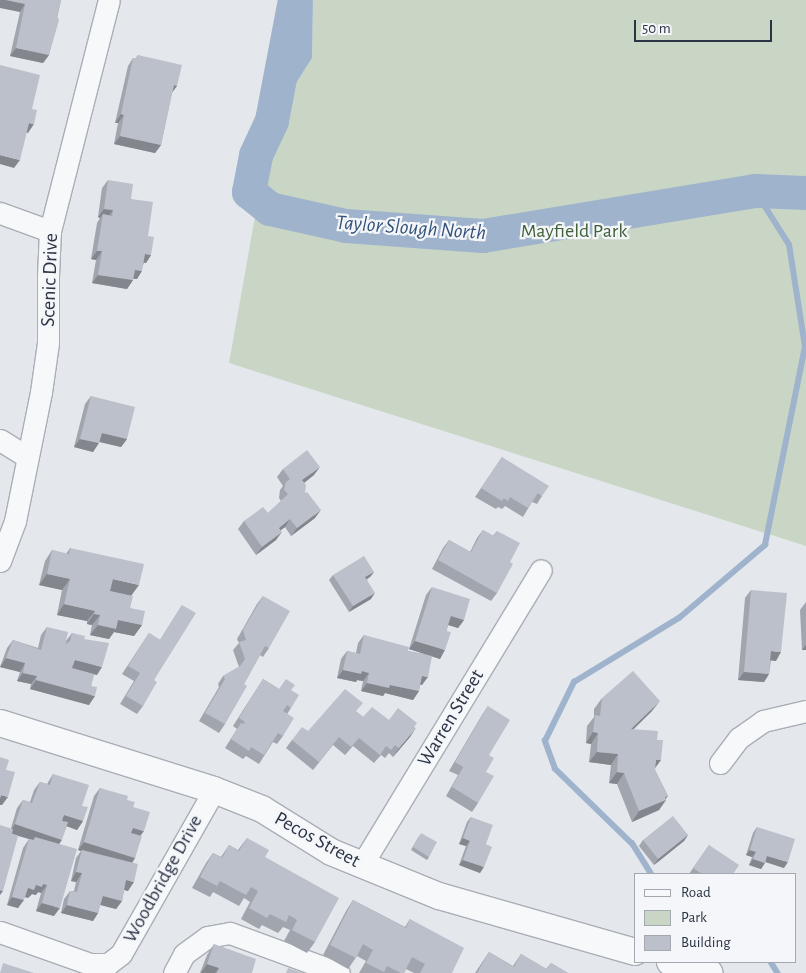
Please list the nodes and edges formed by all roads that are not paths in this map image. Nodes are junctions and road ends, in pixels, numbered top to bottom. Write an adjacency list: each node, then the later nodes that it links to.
1 (109, 0): 3 (street, Scenic Drive)
2 (0, 213): 3 (street)
3 (50, 231): 5 (street, Scenic Drive)
4 (0, 440): 5 (street)
5 (26, 456): 6 (street, Scenic Drive)
6 (0, 561)
7 (541, 570): 12 (street, Warren Street)
8 (806, 711): 10 (street)
9 (0, 723): 11 (street, Pecos Street)
10 (720, 763)
11 (214, 790): 12 (street, Pecos Street); 13 (street, Woodbridge Drive)
12 (361, 866): 14 (street, Pecos Street)
13 (0, 932)
14 (634, 952)
15 (674, 963): 18 (street)
16 (174, 973): 17 (street)
17 (338, 973)
18 (710, 973)

